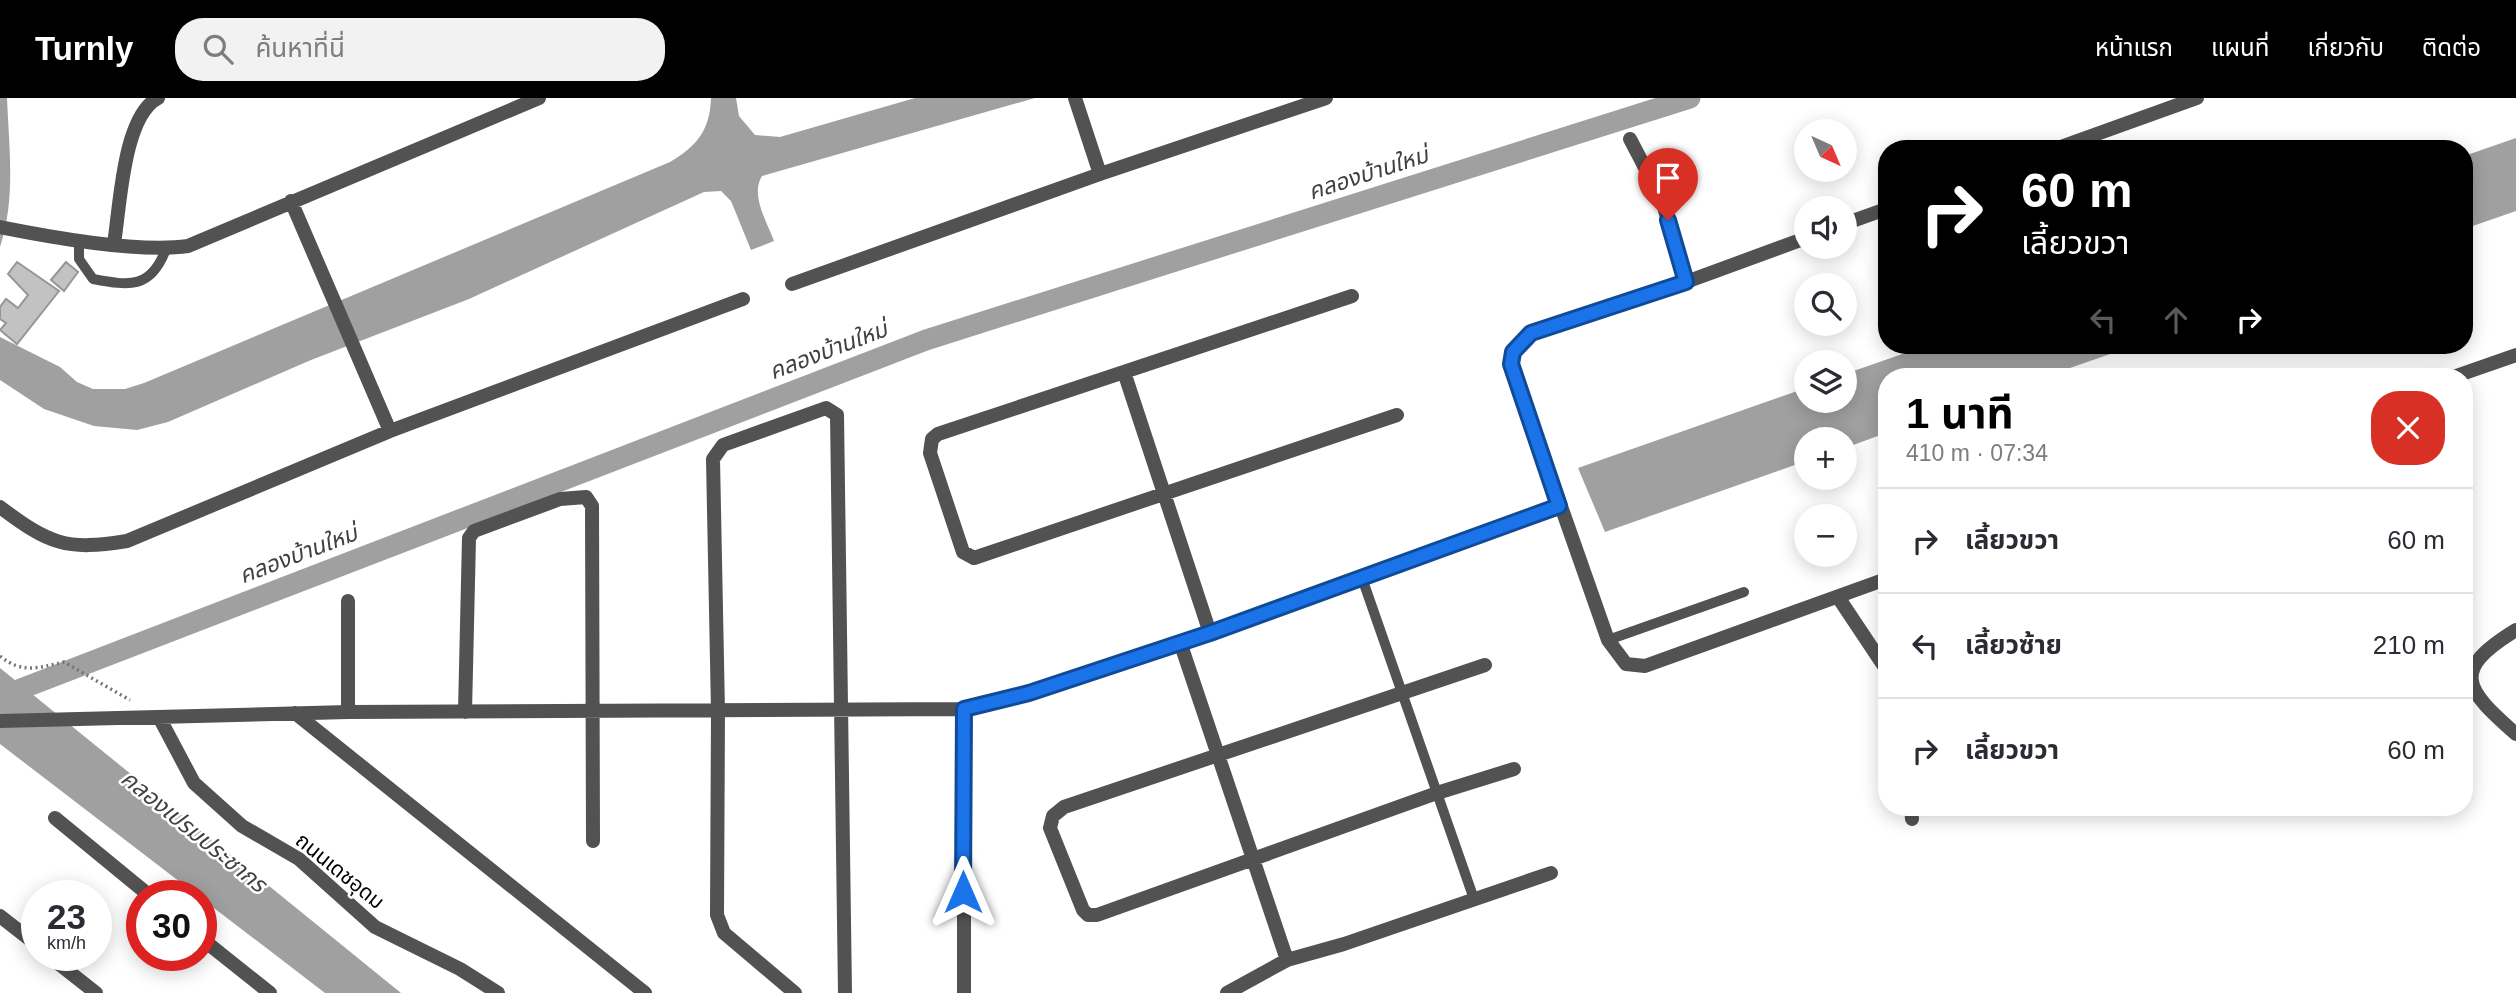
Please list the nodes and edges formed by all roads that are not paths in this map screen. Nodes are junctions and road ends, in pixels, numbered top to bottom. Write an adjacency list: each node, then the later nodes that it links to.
1 (158, 98): 15 (street)
2 (539, 98): 9 (street)
3 (1075, 98): 8 (street)
4 (1326, 98): 8 (street)
5 (2197, 98): 7 (street)
6 (1630, 139): 17 (street)
7 (2079, 140)
8 (1100, 174): 18 (street)
9 (291, 201): 16 (street); 25 (street)
10 (1878, 212): 11 (street)
11 (1857, 219)
12 (6, 228): 13 (street)
13 (79, 239): 15 (street); 16 (lane)
14 (1794, 242): 17 (street)
15 (114, 244): 16 (street)
16 (166, 249)
17 (1686, 282): 27 (street)
18 (792, 284)
19 (1352, 296): 23 (street)
20 (743, 299): 25 (street)
21 (2516, 355): 22 (street)
22 (2473, 370)
23 (1124, 372): 26 (street); 26 (street)
24 (1397, 415): 26 (street)
25 (390, 431): 28 (street)
26 (1164, 496): 35 (street)
27 (1559, 506): 29 (street); 36 (street)
28 (0, 507)
29 (1362, 578): 35 (street); 42 (lane)
30 (1878, 582): 32 (street)
31 (1744, 592): 36 (lane)
32 (1838, 597): 36 (street); 38 (street)
33 (348, 601): 47 (street)
34 (2516, 630): 40 (street)
35 (1210, 633): 37 (street)
36 (1608, 640)
37 (1180, 642): 44 (street); 53 (street)
38 (1878, 657)
39 (1485, 665): 42 (street)
40 (2473, 669)
41 (2473, 690): 52 (street)
42 (1401, 692): 53 (street); 55 (lane)
43 (839, 709): 44 (street); 46 (street); 46 (street); 72 (street)
44 (964, 709): 73 (street)
45 (592, 710): 46 (street); 48 (street); 48 (street); 57 (street)
46 (718, 711): 71 (street)
47 (348, 712): 48 (street); 49 (street)
48 (465, 712)
49 (295, 713): 50 (street); 70 (street)
50 (159, 717): 51 (street); 69 (street, ถนนเดชอุดม)
51 (0, 721)
52 (2516, 734)
53 (1218, 756): 58 (street); 58 (street)
54 (1514, 769): 55 (street)
55 (1437, 793): 58 (street); 61 (lane)
56 (55, 818): 60 (street)
57 (593, 841)
58 (1254, 858): 65 (street)
59 (1551, 873): 61 (street)
60 (131, 880)
61 (1474, 899): 65 (street)
62 (0, 916): 63 (street)
63 (21, 932)
64 (217, 951): 68 (street)
65 (1287, 960): 74 (street)
66 (68, 971): 67 (street)
67 (96, 993)
68 (270, 993)
69 (498, 993)
70 (645, 993)
71 (795, 993)
72 (845, 993)
73 (964, 993)
74 (1227, 993)

